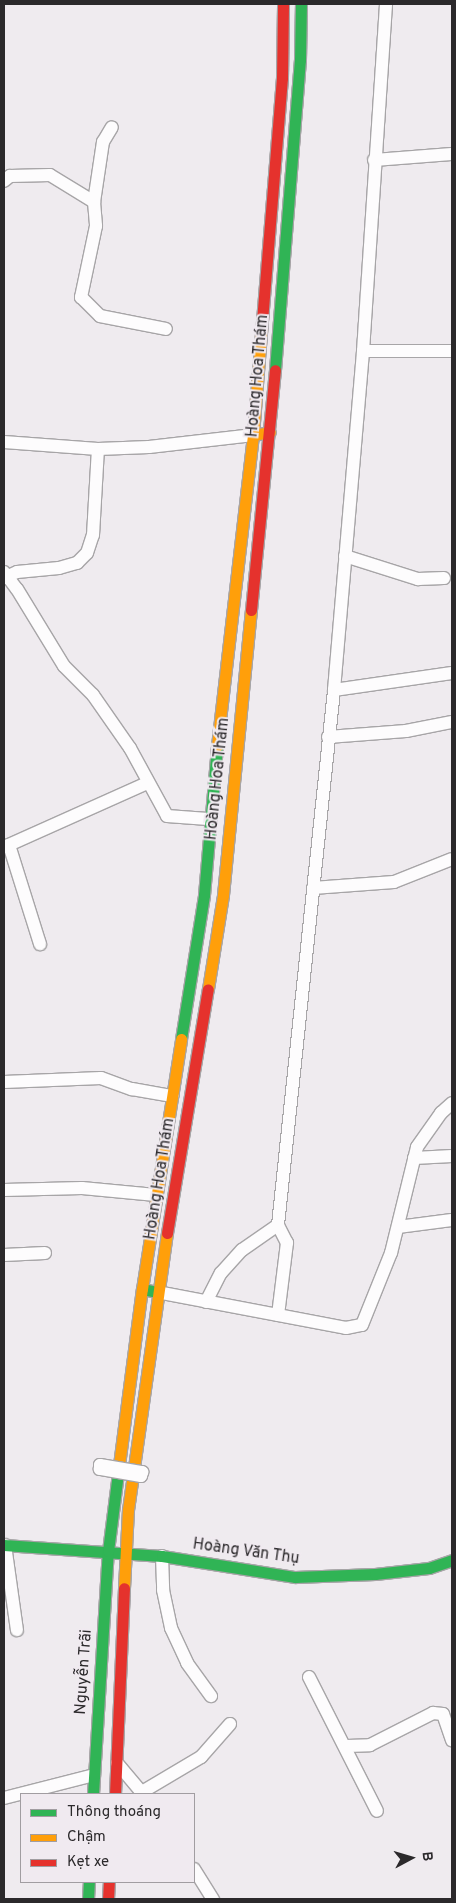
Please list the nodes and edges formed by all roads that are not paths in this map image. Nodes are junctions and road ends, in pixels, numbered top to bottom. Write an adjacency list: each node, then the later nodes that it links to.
1 (282, 4): 13 (main road, Hoàng Hoa Thám)
2 (301, 4): 12 (main road, Hoàng Hoa Thám)
3 (386, 4): 6 (street)
4 (112, 127): 8 (street)
5 (452, 154): 6 (street)
6 (374, 160): 10 (street)
7 (4, 180): 8 (street)
8 (94, 202): 9 (street)
9 (166, 329)
10 (363, 351): 11 (street); 16 (street)
11 (452, 351)
12 (270, 432): 13 (main road); 42 (main road, Hoàng Hoa Thám)
13 (253, 435): 15 (street); 24 (main road, Hoàng Hoa Thám)
14 (4, 442): 15 (street)
15 (98, 449): 17 (street)
16 (345, 556): 18 (street); 20 (street)
17 (5, 575): 23 (street)
18 (444, 578)
19 (452, 673): 20 (street)
20 (334, 690): 22 (street)
21 (452, 722): 22 (street)
22 (328, 737): 27 (street)
23 (147, 783): 24 (street); 25 (street)
24 (208, 819): 30 (main road, Hoàng Hoa Thám)
25 (6, 846): 28 (street)
26 (452, 860): 27 (street)
27 (312, 888): 37 (street)
28 (40, 944)
29 (4, 1082): 30 (street)
30 (172, 1096): 35 (main road, Hoàng Hoa Thám)
31 (452, 1104): 33 (street)
32 (452, 1156): 33 (street)
33 (414, 1158): 38 (street)
34 (4, 1190): 35 (street)
35 (156, 1196): 41 (main road, Hoàng Hoa Thám)
36 (452, 1220): 38 (street)
37 (278, 1225): 43 (street); 44 (street)
38 (398, 1227): 44 (street)
39 (46, 1252): 40 (street)
40 (4, 1255)
41 (142, 1289): 42 (main road); 46 (main road, Hoàng Hoa Thám)
42 (157, 1292): 43 (street); 47 (main road, Hoàng Hoa Thám)
43 (206, 1302): 44 (street)
44 (278, 1315)
45 (4, 1545): 46 (main road); 50 (street)
46 (108, 1551): 47 (main road, Hoàng Văn Thụ); 57 (main road, Nguyễn Trãi)
47 (125, 1553): 48 (main road, Hoàng Văn Thụ); 56 (main road)
48 (162, 1556): 49 (main road, Hoàng Văn Thụ); 52 (street)
49 (452, 1560)
50 (17, 1630)
51 (309, 1677): 55 (street)
52 (211, 1696)
53 (230, 1724): 61 (street)
54 (452, 1740): 55 (street)
55 (347, 1746): 64 (street)
56 (116, 1763): 60 (main road); 61 (street)
57 (94, 1775): 58 (street); 59 (main road, Nguyễn Trãi)
58 (24, 1793)
59 (93, 1793)
60 (115, 1793)
61 (143, 1793)
62 (20, 1794): 63 (street)
63 (4, 1798)
64 (377, 1811)
65 (195, 1871): 70 (street)
66 (89, 1883): 68 (main road)
67 (109, 1883): 69 (main road)
68 (88, 1899)
69 (108, 1899)
70 (213, 1899)

